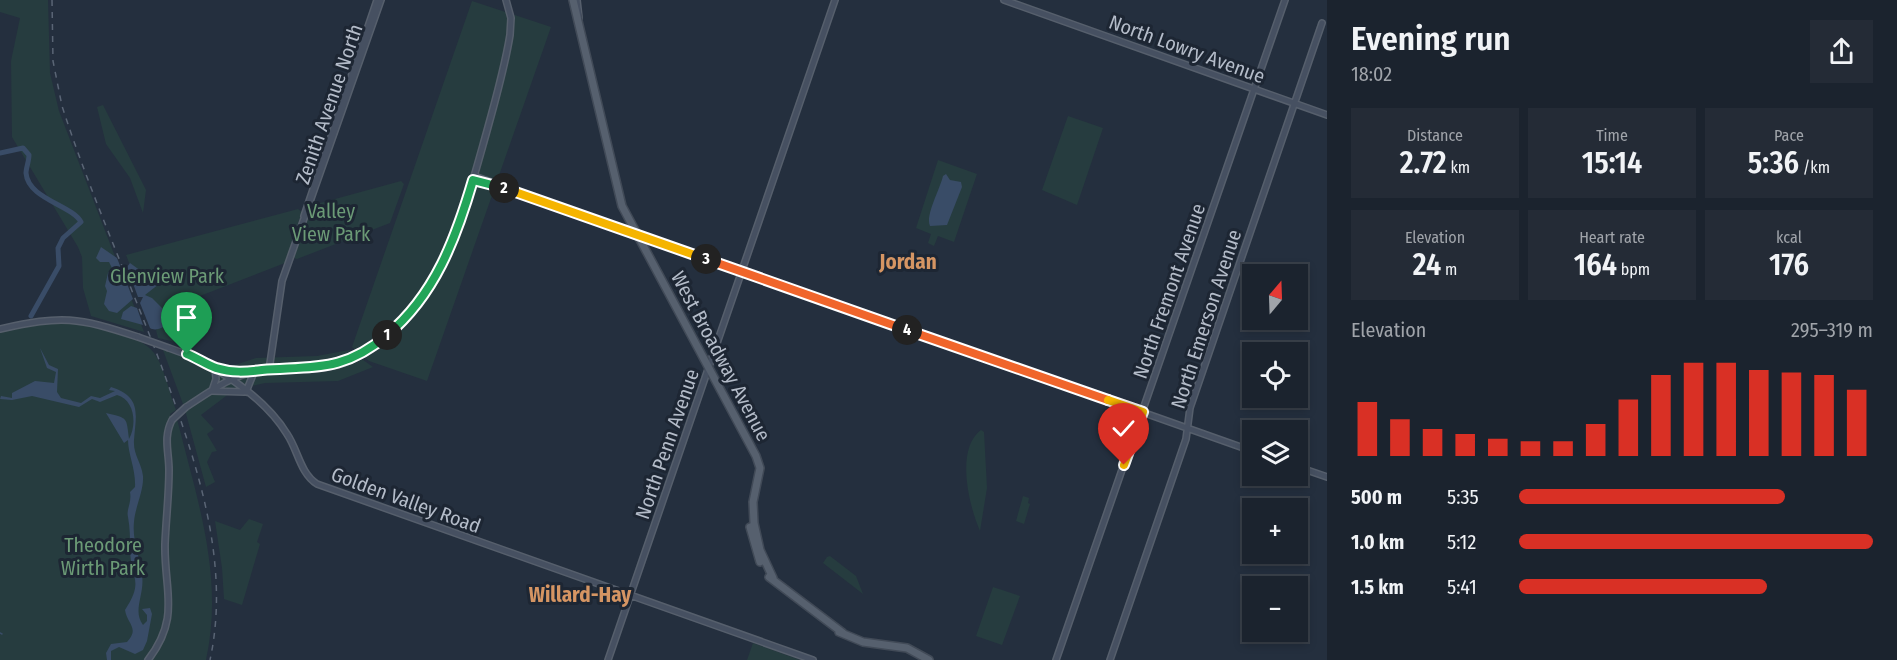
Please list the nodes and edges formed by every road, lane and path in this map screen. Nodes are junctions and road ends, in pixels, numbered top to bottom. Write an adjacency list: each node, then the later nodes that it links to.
1 (379, 0): 19 (street, Zenith Avenue North)
2 (506, 0): 13 (street)
3 (571, 0): 8 (main road, West Broadway Avenue)
4 (578, 0): 8 (street, West Broadway Avenue)
5 (835, 0): 15 (street, North Penn Avenue)
6 (1004, 0): 10 (street, North Lowry Avenue)
7 (1284, 0): 10 (street, North Fremont Avenue)
8 (579, 23): 14 (main road, West Broadway Avenue)
9 (1322, 23): 11 (street, North Emerson Avenue)
10 (1254, 89): 11 (street, North Lowry Avenue); 25 (street, North Fremont Avenue)
11 (1294, 103): 12 (street, North Lowry Avenue); 26 (street, North Emerson Avenue)
12 (1327, 115)
13 (473, 178): 14 (street); 19 (street)
14 (636, 234): 15 (street); 17 (main road, West Broadway Avenue)
15 (742, 272): 17 (street, North Penn Avenue); 25 (street)
16 (0, 329): 18 (street, Golden Valley Road, bridge)
17 (709, 367): 30 (street, North Penn Avenue); 34 (main road, West Broadway Avenue)
18 (215, 368): 21 (street); 22 (street, Golden Valley Road); 23 (street)
19 (269, 370): 20 (street)
20 (254, 372): 21 (street); 24 (street)
21 (246, 374): 22 (street)
22 (230, 380): 23 (street); 24 (street, Golden Valley Road)
23 (212, 391): 24 (street); 31 (street, bridge)
24 (246, 392): 30 (street, Golden Valley Road)
25 (1143, 412): 26 (street); 35 (street, North Fremont Avenue)
26 (1188, 428): 27 (street); 36 (street, North Emerson Avenue)
27 (1242, 447)
28 (1308, 470): 29 (street)
29 (1327, 477)
30 (630, 596): 32 (street, North Penn Avenue); 33 (street, Golden Valley Road)
31 (148, 660)
32 (608, 660)
33 (813, 660)
34 (929, 660)
35 (1056, 660)
36 (1110, 660)

